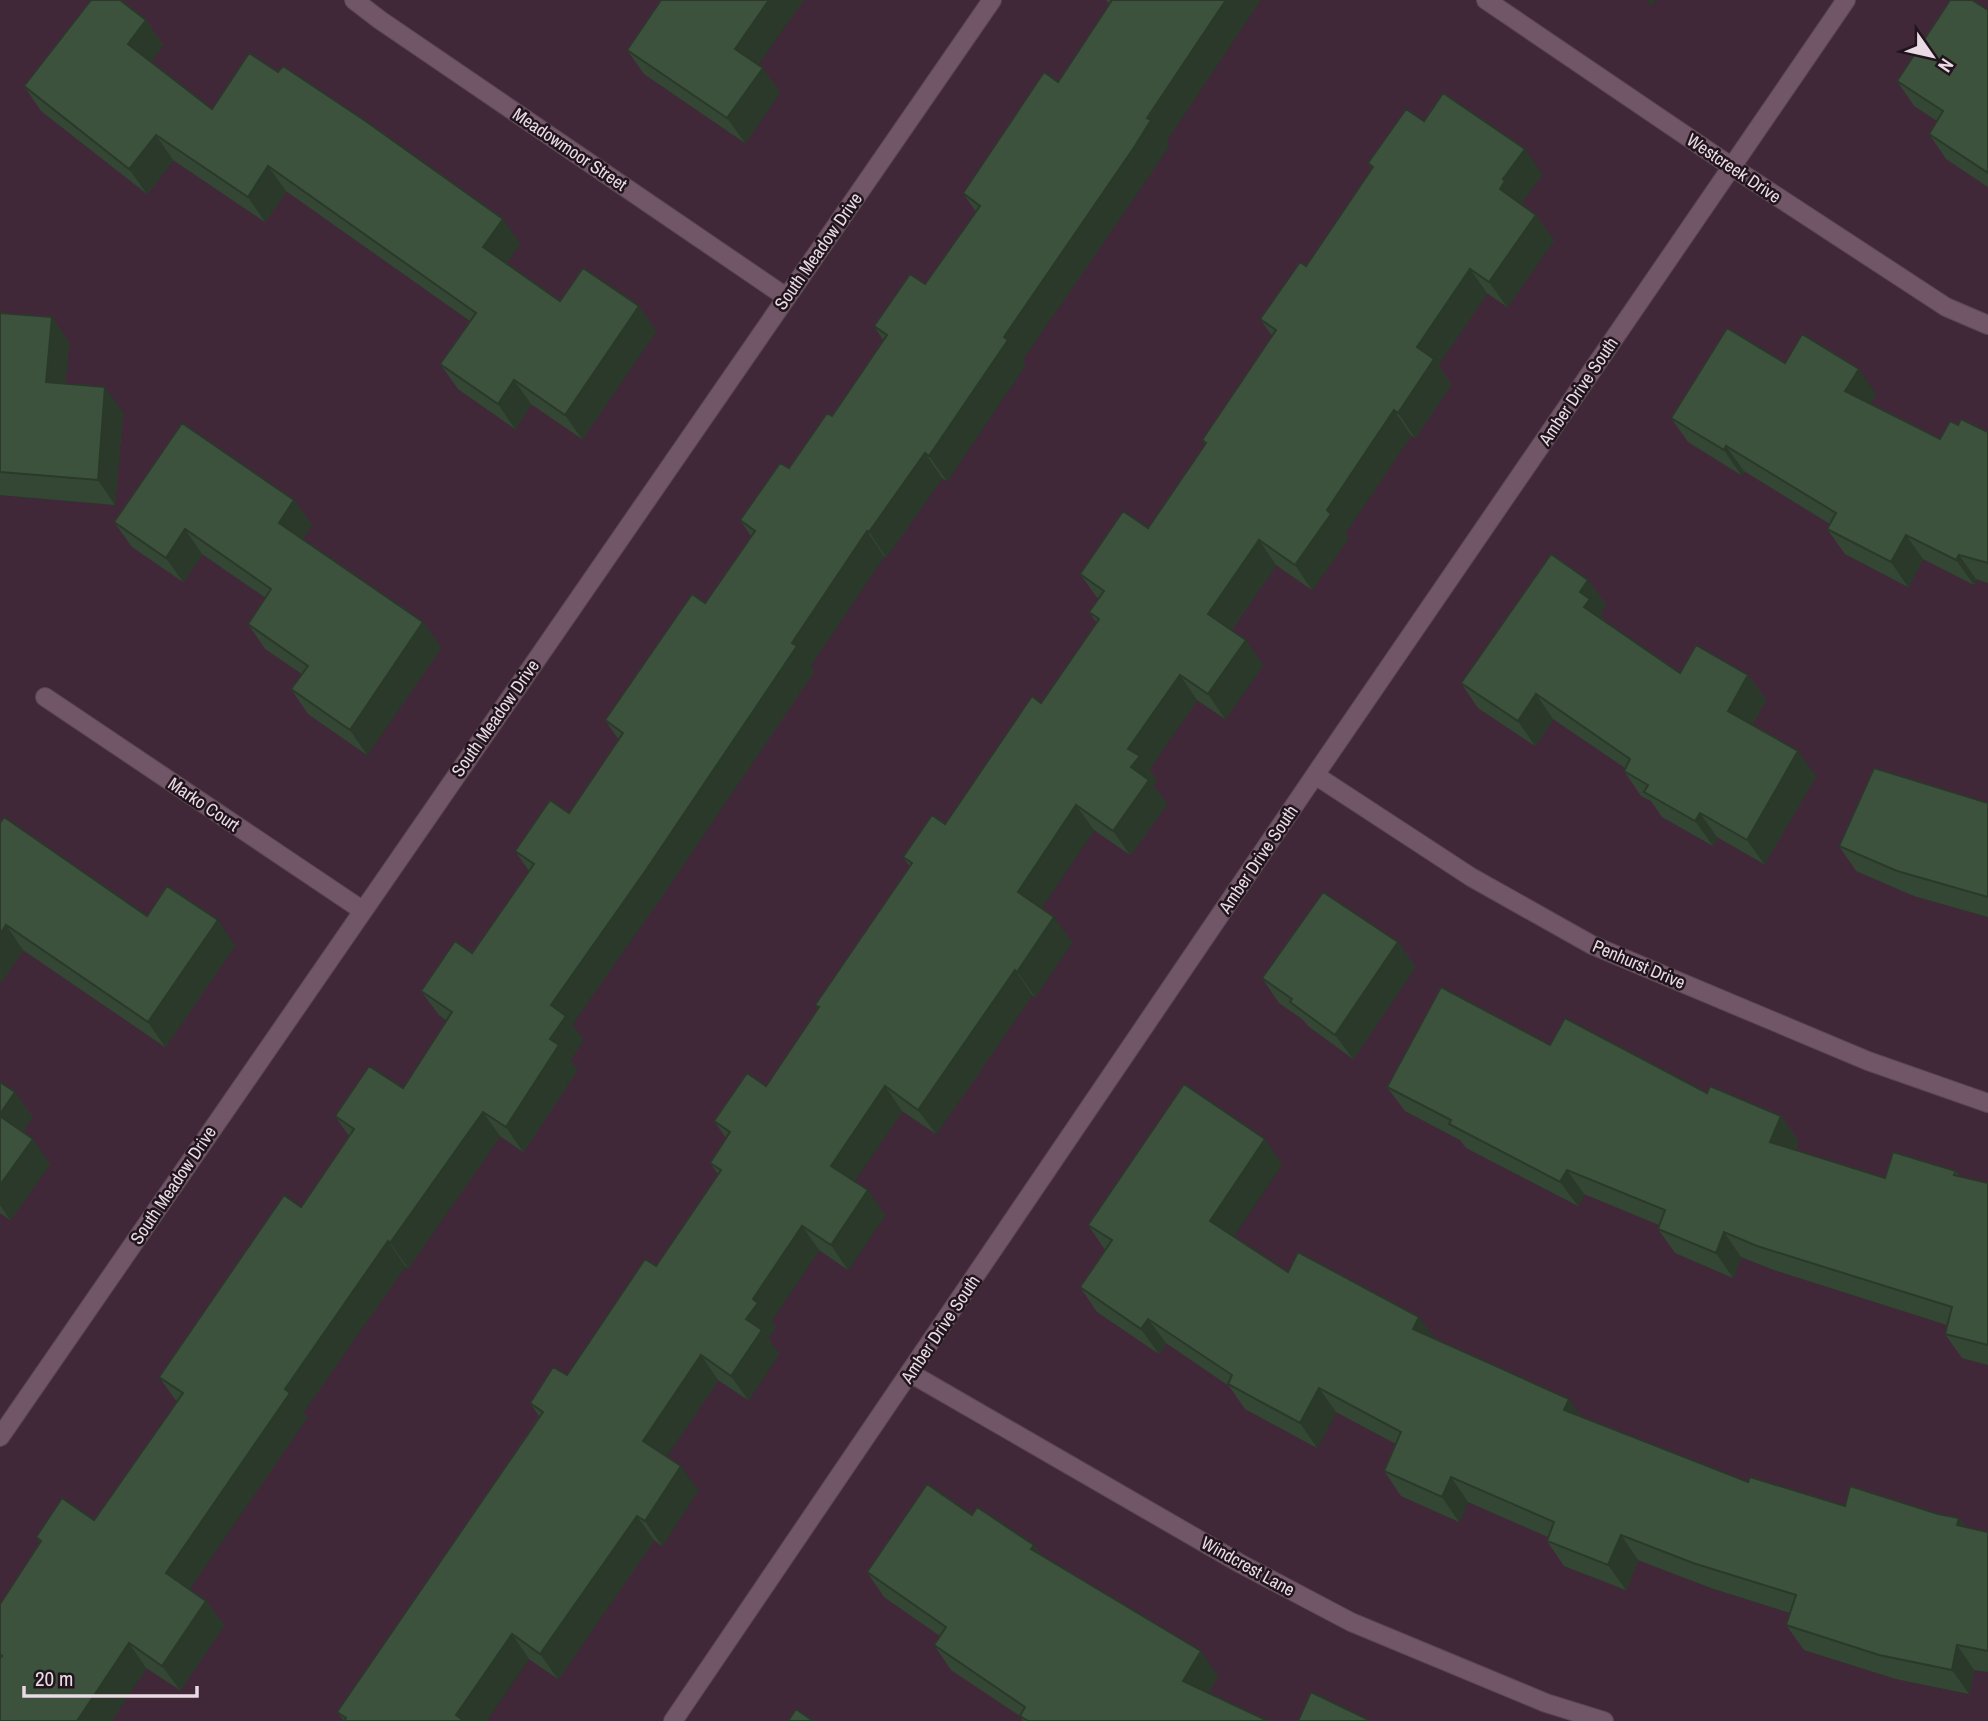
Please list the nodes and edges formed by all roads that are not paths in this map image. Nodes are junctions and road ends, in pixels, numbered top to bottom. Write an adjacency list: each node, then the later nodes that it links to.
1 (354, 0): 6 (street, Meadowmoor Street)
2 (992, 0): 6 (street, South Meadow Drive)
3 (1486, 0): 5 (street, Westcreek Drive)
4 (1846, 0): 5 (street, Amber Drive South)
5 (1732, 167): 7 (street, Westcreek Drive); 9 (street, Amber Drive South)
6 (786, 297): 10 (street, South Meadow Drive)
7 (1988, 325)
8 (46, 697): 10 (street, Marko Court)
9 (1315, 775): 11 (street, Penhurst Drive); 12 (street, Amber Drive South)
10 (362, 910): 13 (street, South Meadow Drive)
11 (1988, 1103)
12 (909, 1373): 14 (street, Amber Drive South); 15 (street, Windcrest Lane)
13 (0, 1437)
14 (673, 1721)
15 (1604, 1721)

